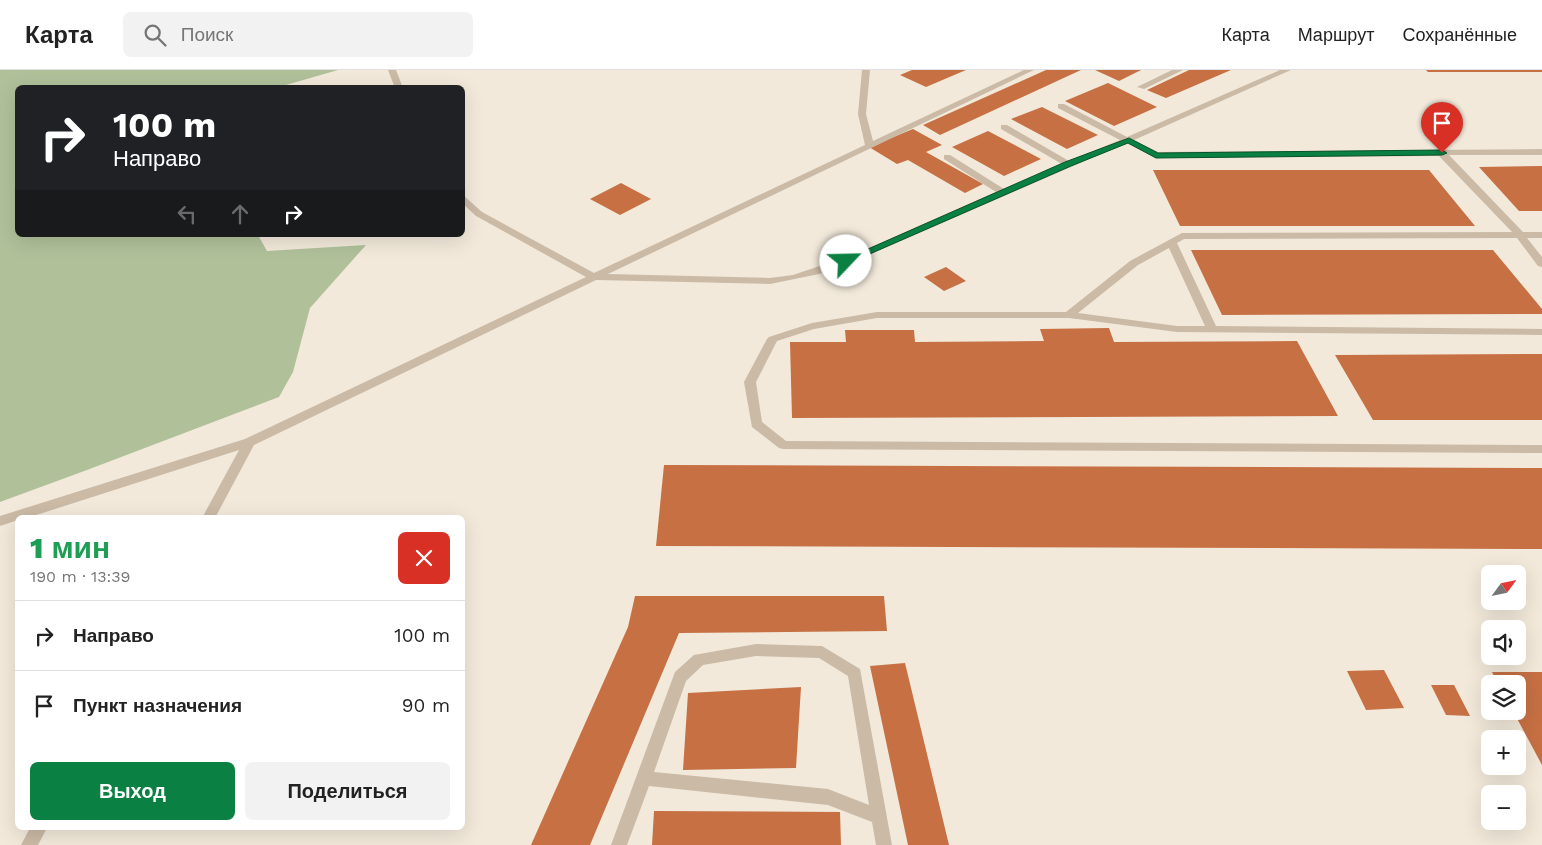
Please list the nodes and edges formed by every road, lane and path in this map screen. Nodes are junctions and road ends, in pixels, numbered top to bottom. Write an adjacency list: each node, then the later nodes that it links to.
1 (392, 70): 6 (lane)
2 (866, 70): 11 (lane)
3 (1030, 70): 11 (lane)
4 (1180, 70): 7 (lane)
5 (1287, 70): 10 (lane)
6 (397, 85)
7 (1141, 87)
8 (1061, 106): 10 (lane)
9 (1004, 127): 15 (lane)
10 (1129, 140): 13 (lane); 15 (lane)
11 (870, 146): 22 (lane)
12 (1542, 152): 13 (lane)
13 (1442, 153): 18 (lane)
14 (948, 157): 16 (lane)
15 (1068, 164): 16 (lane)
16 (1003, 192): 22 (lane)
17 (465, 200): 22 (lane)
18 (1520, 235): 19 (lane); 20 (lane); 21 (lane)
19 (1542, 235)
20 (1171, 242): 23 (lane); 24 (lane)
21 (1542, 264)
22 (594, 277): 26 (lane)
23 (1069, 315): 24 (lane); 27 (lane)
24 (1212, 329): 25 (lane)
25 (1542, 332)
26 (248, 442): 28 (lane); 29 (lane)
27 (1542, 449)
28 (19, 515)
29 (210, 515)
30 (15, 516): 31 (lane)
31 (0, 521)
32 (645, 778): 33 (lane); 33 (lane); 36 (lane)
33 (880, 817): 37 (lane)
34 (38, 830): 35 (lane)
35 (29, 845)
36 (619, 845)
37 (884, 845)

